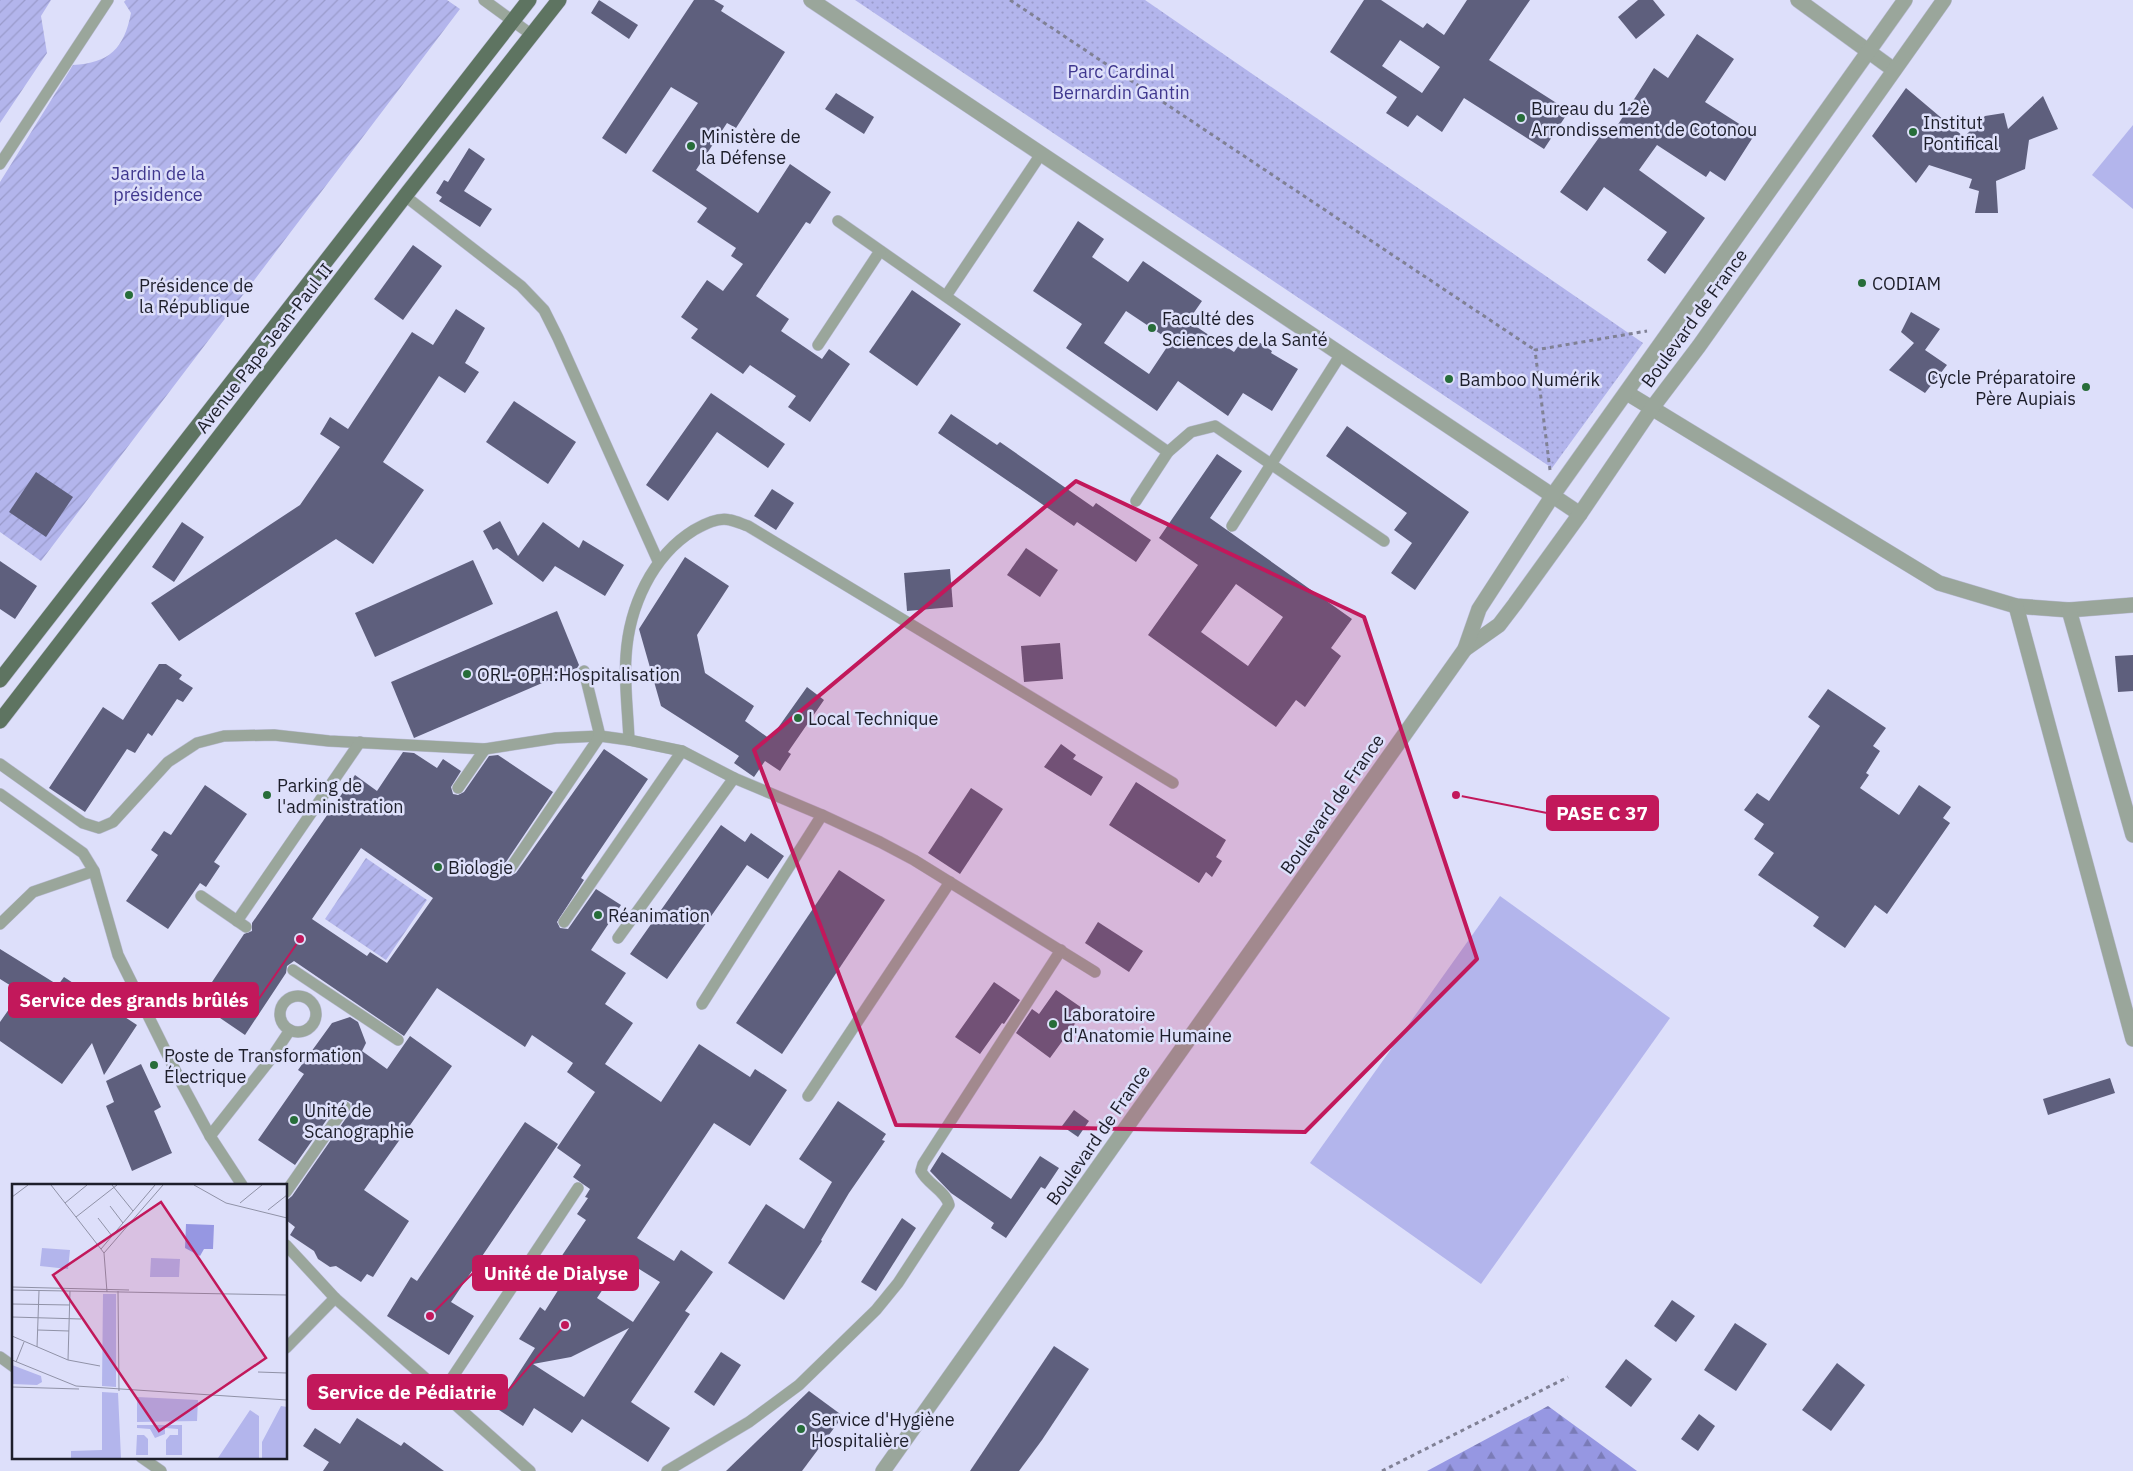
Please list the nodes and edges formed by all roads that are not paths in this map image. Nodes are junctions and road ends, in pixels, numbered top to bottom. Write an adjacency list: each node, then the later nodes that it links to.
1 (108, 0): 14 (lane)
2 (484, 0): 9 (lane)
3 (529, 0): 9 (main road, Avenue Pape Jean-Paul II)
4 (559, 0): 10 (main road, Avenue Pape Jean-Paul II)
5 (811, 0): 13 (street)
6 (1798, 0): 11 (street)
7 (1905, 0): 11 (street, Boulevard de France)
8 (1944, 0): 12 (street, Boulevard de France)
9 (513, 21): 10 (lane); 36 (main road, Avenue Pape Jean-Paul II)
10 (532, 35): 15 (main road, Avenue Pape Jean-Paul II)
11 (1869, 51): 12 (street); 21 (street, Boulevard de France)
12 (1894, 70): 22 (street, Boulevard de France)
13 (1041, 154): 18 (lane); 20 (street)
14 (0, 164)
15 (405, 196): 30 (lane); 37 (main road, Avenue Pape Jean-Paul II)
16 (838, 221): 17 (lane)
17 (880, 250): 18 (lane); 19 (lane)
18 (946, 296): 23 (lane)
19 (818, 345)
20 (1341, 354): 24 (lane); 25 (street)
21 (1627, 393): 22 (street); 25 (street, Boulevard de France)
22 (1652, 408): 27 (street, Boulevard de France); 32 (street)
23 (1168, 452): 24 (lane); 26 (lane)
24 (1272, 465): 28 (lane); 29 (lane)
25 (1552, 495): 27 (street); 34 (street, Boulevard de France)
26 (1136, 501)
27 (1580, 514): 34 (street, Boulevard de France)
28 (1232, 526)
29 (1384, 541)
30 (658, 561): 39 (lane); 45 (lane)
31 (2133, 605): 33 (street)
32 (2016, 606): 33 (street); 65 (street)
33 (2069, 610): 48 (street)
34 (1465, 649): 83 (street, Boulevard de France)
35 (584, 671): 38 (lane)
36 (0, 680)
37 (0, 721)
38 (600, 736): 39 (lane); 41 (lane); 51 (lane)
39 (629, 740): 42 (lane)
40 (360, 742): 41 (lane); 43 (lane); 54 (lane)
41 (485, 748): 46 (lane)
42 (682, 752): 44 (lane); 55 (lane)
43 (0, 764)
44 (734, 778): 49 (lane); 57 (lane)
45 (1173, 783)
46 (458, 788)
47 (0, 794): 52 (lane)
48 (2127, 795): 50 (street)
49 (822, 815): 53 (lane); 63 (lane)
50 (2133, 836)
51 (510, 869)
52 (94, 871): 56 (lane); 69 (lane)
53 (950, 882): 58 (lane); 67 (lane)
54 (201, 896)
55 (564, 922)
56 (0, 924)
57 (618, 938)
58 (1061, 950): 60 (lane); 82 (lane)
59 (292, 970): 61 (lane)
60 (1095, 972)
61 (320, 988): 62 (lane); 66 (lane)
62 (310, 1001): 64 (lane); 64 (lane)
63 (702, 1004)
64 (290, 1030): 69 (lane)
65 (2133, 1039)
66 (398, 1040)
67 (808, 1096)
68 (345, 1107): 72 (lane)
69 (210, 1136): 70 (lane)
70 (241, 1184)
71 (578, 1188): 78 (lane)
72 (288, 1189)
73 (288, 1247): 74 (lane)
74 (335, 1298): 75 (lane); 78 (lane)
75 (288, 1346)
76 (0, 1357): 77 (lane)
77 (12, 1366)
78 (442, 1394): 81 (lane)
79 (142, 1458): 80 (lane)
80 (161, 1471)
81 (530, 1471)
82 (667, 1471)
83 (883, 1471)

